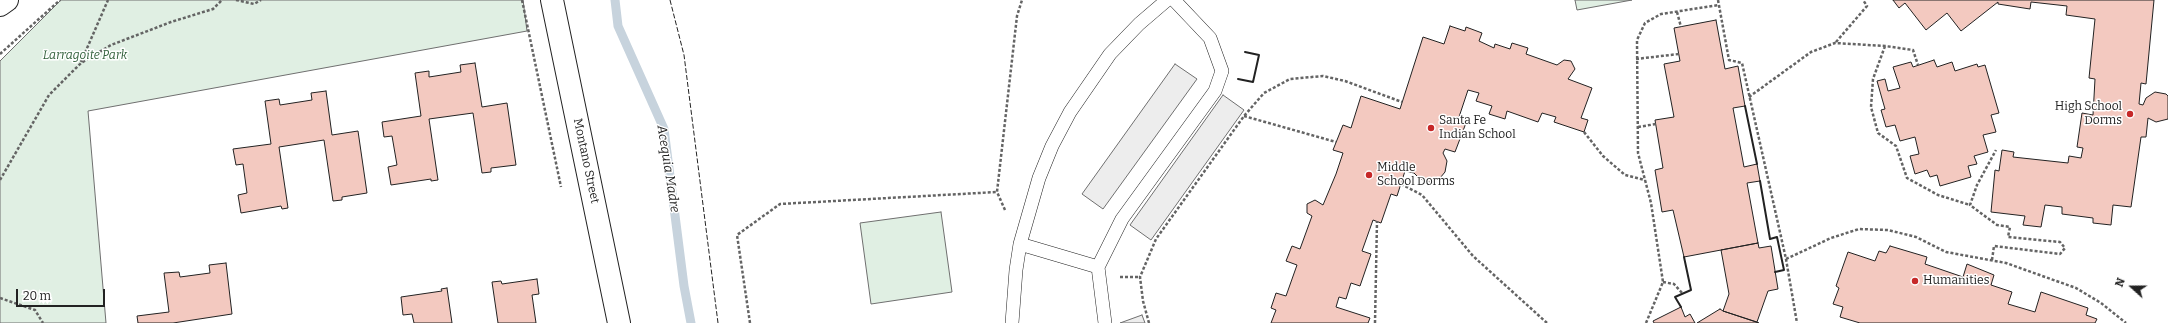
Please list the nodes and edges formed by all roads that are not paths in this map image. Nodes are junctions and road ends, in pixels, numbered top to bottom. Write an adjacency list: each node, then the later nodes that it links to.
1 (7, 0): 5 (street)
2 (552, 0): 8 (street, Montano Street)
3 (1167, 0): 6 (lane)
4 (1174, 0): 7 (lane)
5 (0, 6)
6 (1020, 244): 7 (lane); 9 (lane)
7 (1098, 267): 10 (lane)
8 (619, 323)
9 (1012, 323)
10 (1105, 323)

